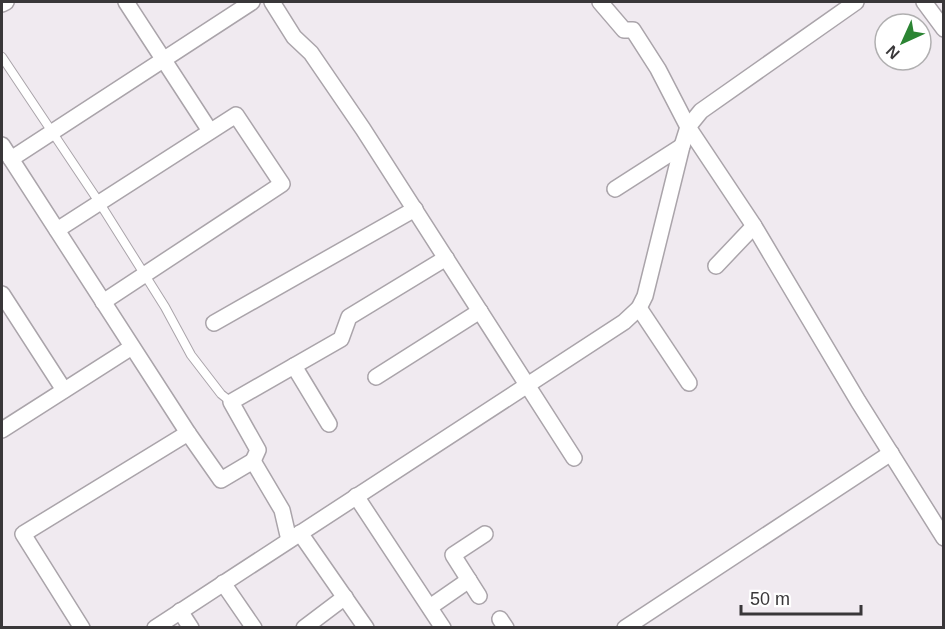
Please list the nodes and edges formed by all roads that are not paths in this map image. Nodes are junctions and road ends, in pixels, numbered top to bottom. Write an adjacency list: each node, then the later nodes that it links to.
1 (6, 2): 8 (street)
2 (126, 2): 11 (street)
3 (252, 2): 11 (street)
4 (272, 2): 20 (street)
5 (600, 2): 12 (street)
6 (856, 2): 12 (street)
7 (924, 2): 9 (street)
8 (2, 4)
9 (944, 29)
10 (2, 57): 14 (lane)
11 (163, 59): 13 (street); 14 (street)
12 (688, 127): 16 (street); 21 (street)
13 (210, 131): 19 (street); 25 (street)
14 (51, 133): 17 (street); 19 (lane)
15 (2, 145): 17 (street)
16 (682, 146): 18 (street); 28 (street)
17 (11, 159): 22 (street)
18 (615, 189)
19 (99, 202): 22 (street); 25 (lane)
20 (415, 209): 23 (street); 30 (street)
21 (754, 226): 24 (street); 41 (street)
22 (57, 230): 27 (street)
23 (446, 258): 29 (street); 32 (street)
24 (716, 266)
25 (144, 276): 27 (street); 37 (lane)
26 (2, 294): 36 (street)
27 (103, 302): 31 (street)
28 (639, 308): 34 (street); 35 (street)
29 (480, 311): 33 (street); 35 (street)
30 (213, 323)
31 (132, 347): 36 (street); 40 (street)
32 (294, 366): 37 (street); 38 (street)
33 (376, 377)
34 (689, 383)
35 (528, 385): 42 (street); 44 (street)
36 (64, 390): 39 (street)
37 (231, 402): 43 (street)
38 (329, 424)
39 (2, 430)
40 (188, 433): 43 (street); 54 (street)
41 (891, 453): 47 (street); 61 (street)
42 (574, 458)
43 (253, 461): 46 (street)
44 (356, 496): 46 (street); 52 (street)
45 (485, 534): 48 (street)
46 (295, 536): 49 (street); 51 (street)
47 (944, 538)
48 (469, 580): 50 (street); 52 (street)
49 (223, 583): 53 (street); 57 (street)
50 (479, 596)
51 (345, 597): 58 (street); 59 (street)
52 (430, 607): 60 (street)
53 (180, 611): 55 (street); 56 (street)
54 (82, 627)
55 (155, 627)
56 (191, 627)
57 (254, 627)
58 (304, 627)
59 (366, 627)
60 (443, 627)
61 (625, 627)

